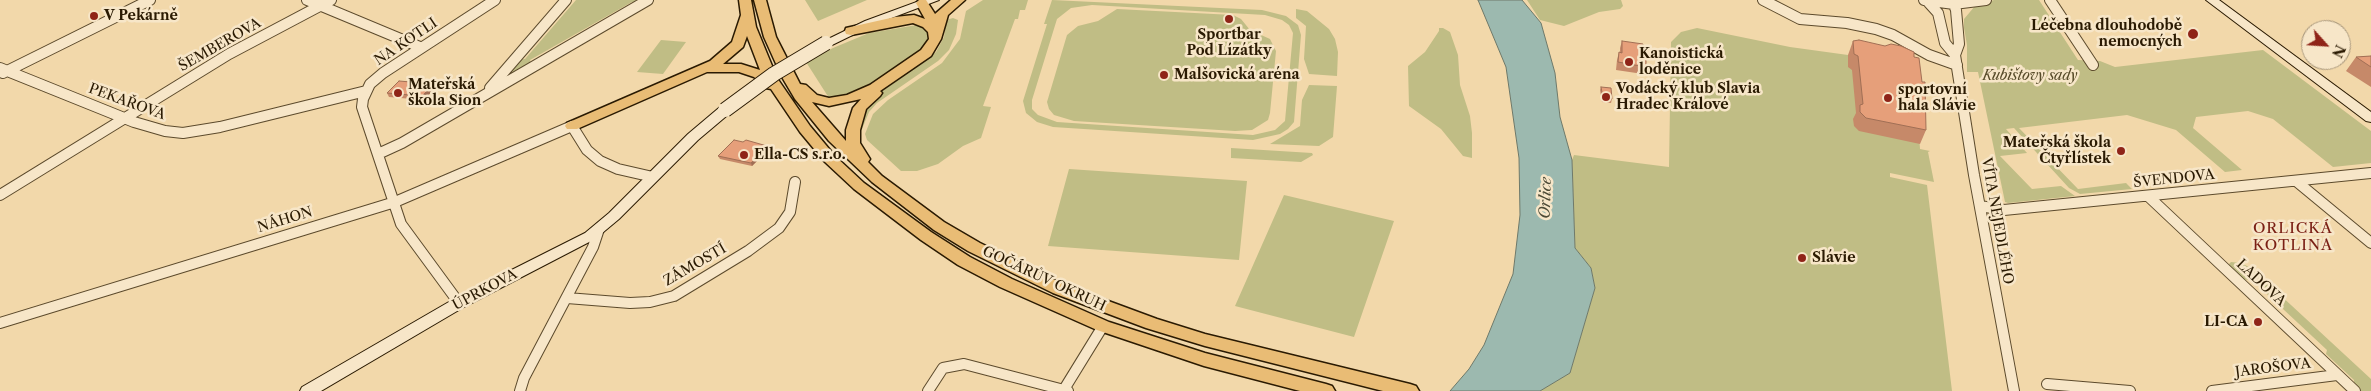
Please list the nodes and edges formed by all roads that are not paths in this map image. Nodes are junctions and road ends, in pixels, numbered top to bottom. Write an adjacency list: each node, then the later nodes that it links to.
1 (150, 0): 23 (street)
2 (307, 0): 16 (street)
3 (331, 0): 16 (street, ŠEMBEROVA)
4 (495, 0): 20 (street, NA KOTLI)
5 (566, 0): 29 (street)
6 (648, 0): 29 (street)
7 (760, 0): 26 (main road, GOČÁRŮV OKRUH)
8 (959, 0): 19 (main road)
9 (1763, 0): 21 (street)
10 (1986, 0): 15 (street)
11 (2050, 0): 22 (street)
12 (2212, 0): 31 (street)
13 (1928, 1): 15 (street); 21 (street, VÍTA NEJEDLÉHO)
14 (927, 2): 18 (street); 19 (main road)
15 (1953, 2): 21 (street, VÍTA NEJEDLÉHO)
16 (320, 6): 20 (street); 30 (street, ŠEMBEROVA)
17 (746, 7): 24 (main road); 28 (main road, GOČÁRŮV OKRUH)
18 (852, 31): 19 (main road); 35 (street, ÚPRKOVA, bridge)
19 (935, 39): 25 (main road)
20 (420, 47): 27 (street, NA KOTLI)
21 (1956, 60): 42 (street, VÍTA NEJEDLÉHO)
22 (2093, 65)
23 (2, 71): 30 (street, PEKAŘOVA)
24 (694, 75): 28 (main road); 32 (main road)
25 (896, 75): 26 (main road); 36 (main road)
26 (789, 77): 36 (main road, GOČÁRŮV OKRUH)
27 (366, 91): 30 (street, PEKAŘOVA); 33 (street)
28 (779, 93): 48 (main road, GOČÁRŮV OKRUH)
29 (484, 95): 33 (street)
30 (125, 118): 39 (street, ŠEMBEROVA)
31 (2371, 118)
32 (572, 126): 35 (street); 41 (street, NÁHON)
33 (378, 154): 41 (street)
34 (2371, 173): 37 (street, ŠVENDOVA)
35 (653, 177): 43 (street, ÚPRKOVA)
36 (877, 179): 56 (main road, GOČÁRŮV OKRUH)
37 (2296, 181): 40 (street, ŠVENDOVA); 44 (street)
38 (794, 182): 45 (street, ZÁMOSTÍ)
39 (0, 195)
40 (2148, 196): 42 (street, ŠVENDOVA); 49 (street, LADOVA)
41 (395, 202): 46 (street); 47 (street, NÁHON)
42 (1980, 206): 57 (street, VÍTA NEJEDLÉHO)
43 (599, 229): 45 (street); 46 (street, ÚPRKOVA)
44 (2371, 244)
45 (567, 298): 52 (street)
46 (459, 304): 51 (street, ÚPRKOVA)
47 (0, 324)
48 (1103, 326): 54 (street); 55 (main road, GOČÁRŮV OKRUH)
49 (2338, 375): 59 (street, JAROŠOVA); 60 (street, LADOVA)
50 (2047, 384): 58 (street)
51 (308, 391)
52 (520, 391)
53 (928, 391): 54 (street)
54 (1065, 391)
55 (1326, 391)
56 (1410, 391)
57 (2014, 391)
58 (2130, 391)
59 (2212, 391)
60 (2355, 391)

